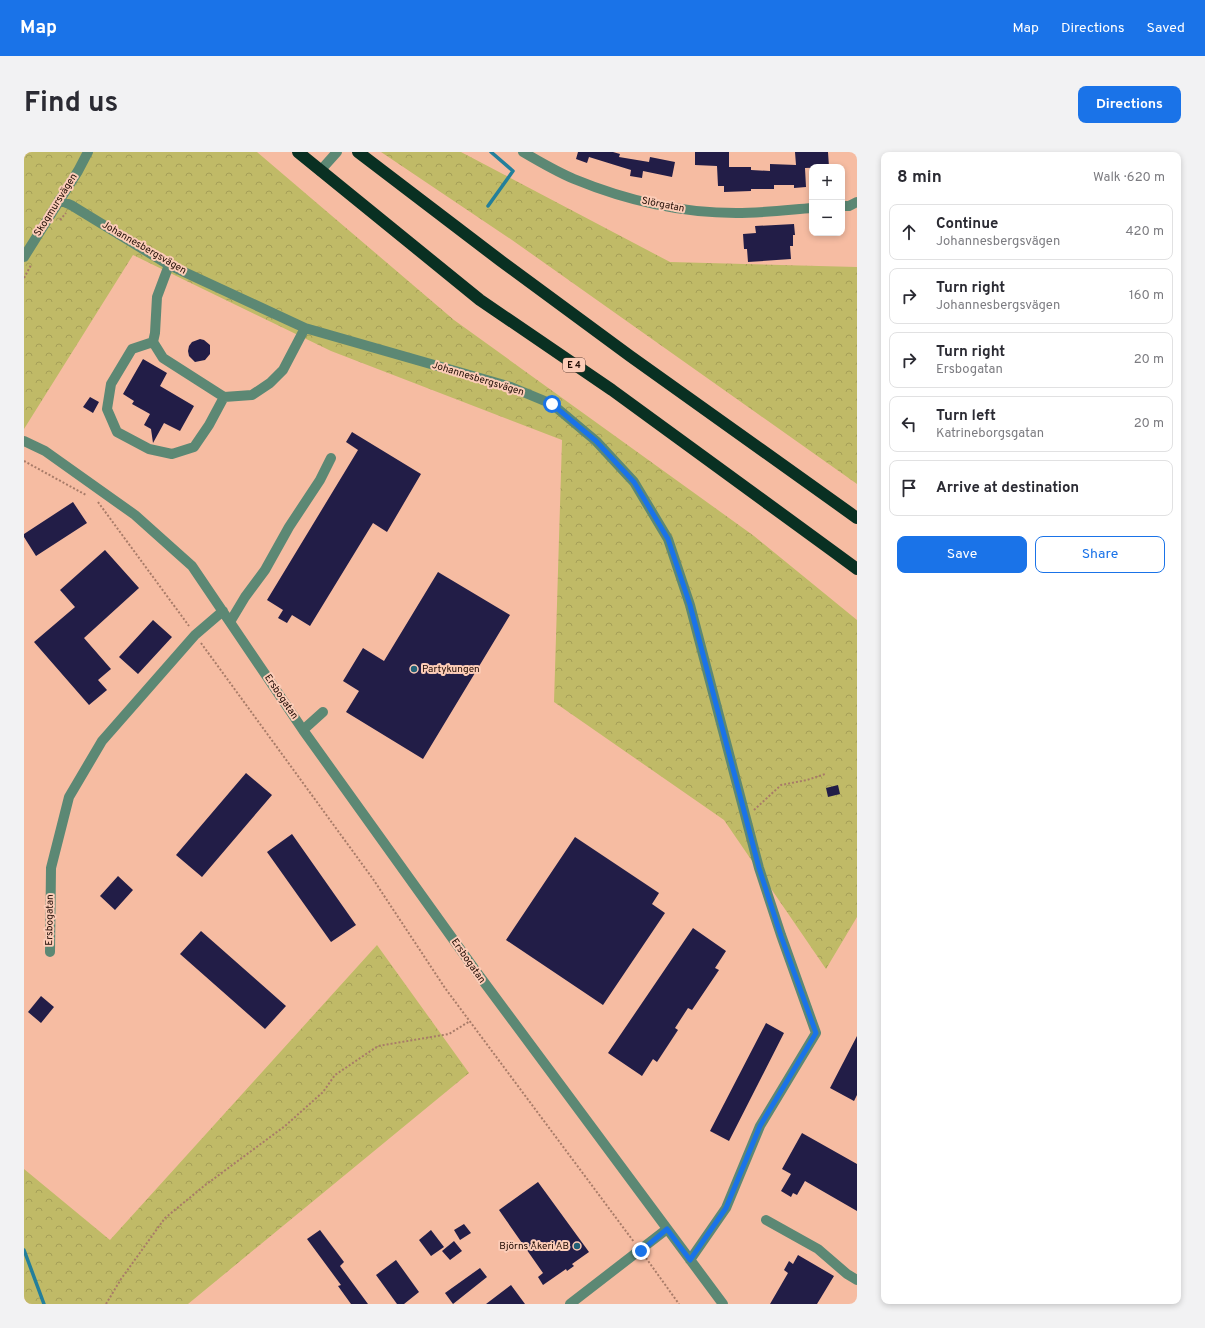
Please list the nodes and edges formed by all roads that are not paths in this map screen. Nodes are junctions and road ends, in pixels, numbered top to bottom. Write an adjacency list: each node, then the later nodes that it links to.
1 (88, 152): 7 (street, Skogmursvägen)
2 (298, 152): 6 (highway, E 4)
3 (338, 152): 6 (street)
4 (358, 152): 18 (highway)
5 (523, 152): 10 (street, Slörgatan)
6 (320, 170): 19 (highway, E 4)
7 (59, 200): 11 (street, Skogmursvägen); 12 (street, Johannesbergsvägen)
8 (857, 202): 9 (street)
9 (845, 206)
10 (809, 208)
11 (24, 257)
12 (169, 265): 13 (street, Johannesbergsvägen); 14 (street)
13 (306, 328): 15 (street); 27 (street, Johannesbergsvägen)
14 (154, 342): 15 (street); 15 (street)
15 (224, 397)
16 (24, 441): 20 (street, Ersbogatan)
17 (331, 458): 21 (street)
18 (856, 517)
19 (857, 570)
20 (223, 611): 21 (street, Ersbogatan); 24 (street, Ersbogatan)
21 (230, 622): 23 (street, Ersbogatan)
22 (323, 712): 23 (street)
23 (303, 730): 26 (street, Ersbogatan)
24 (50, 952)
25 (766, 1220): 28 (street)
26 (667, 1229): 27 (street, Ersbogatan); 29 (street)
27 (690, 1260): 30 (street, Ersbogatan)
28 (857, 1280)
29 (570, 1304)
30 (723, 1304)

